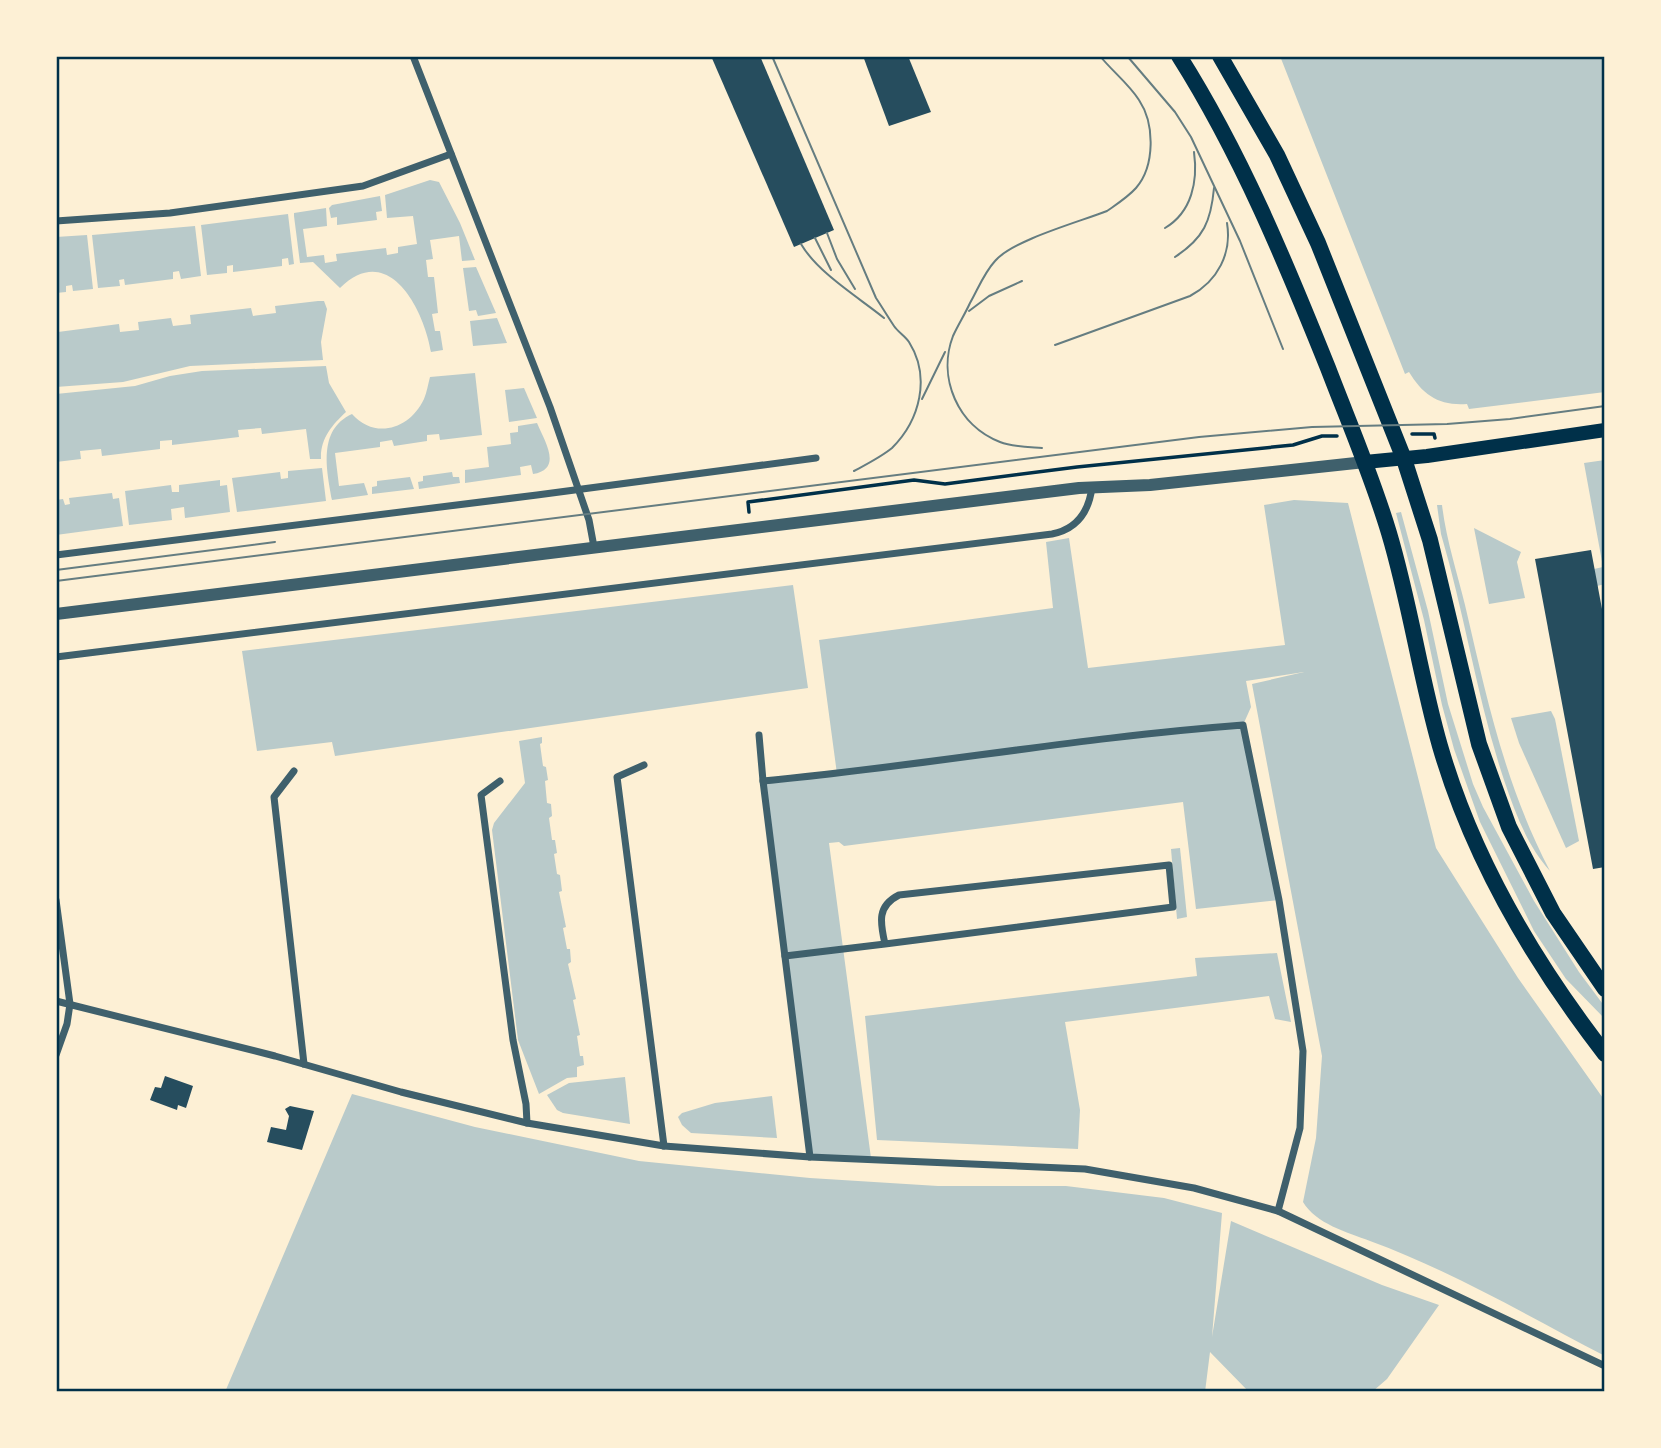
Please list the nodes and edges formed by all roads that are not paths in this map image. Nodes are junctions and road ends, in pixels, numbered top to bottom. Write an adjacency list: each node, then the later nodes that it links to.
1 (413, 56): 4 (street)
2 (1179, 56): 9 (main road)
3 (1220, 56): 8 (main road)
4 (451, 154): 5 (street); 11 (street)
5 (56, 221)
6 (1605, 430): 8 (main road)
7 (816, 458): 11 (street)
8 (1404, 459): 9 (main road); 24 (main road)
9 (1365, 462): 10 (street); 27 (main road)
10 (1092, 487): 12 (street); 15 (street)
11 (578, 490): 12 (street); 13 (street)
12 (594, 547): 14 (street)
13 (56, 555)
14 (56, 614)
15 (56, 657)
16 (760, 735): 19 (street)
17 (644, 765): 31 (street)
18 (294, 771): 29 (street)
19 (763, 781): 23 (street); 33 (street)
20 (500, 782): 30 (street)
21 (56, 900): 26 (street)
22 (885, 944): 22 (street); 23 (street)
23 (785, 956): 32 (street)
24 (1605, 989)
25 (56, 1001): 26 (street)
26 (70, 1004): 28 (street); 29 (street)
27 (1605, 1054)
28 (56, 1055)
29 (304, 1064): 30 (street)
30 (527, 1123): 31 (street)
31 (664, 1146): 32 (street)
32 (810, 1157): 33 (street)
33 (1278, 1211): 34 (street)
34 (1605, 1366)

